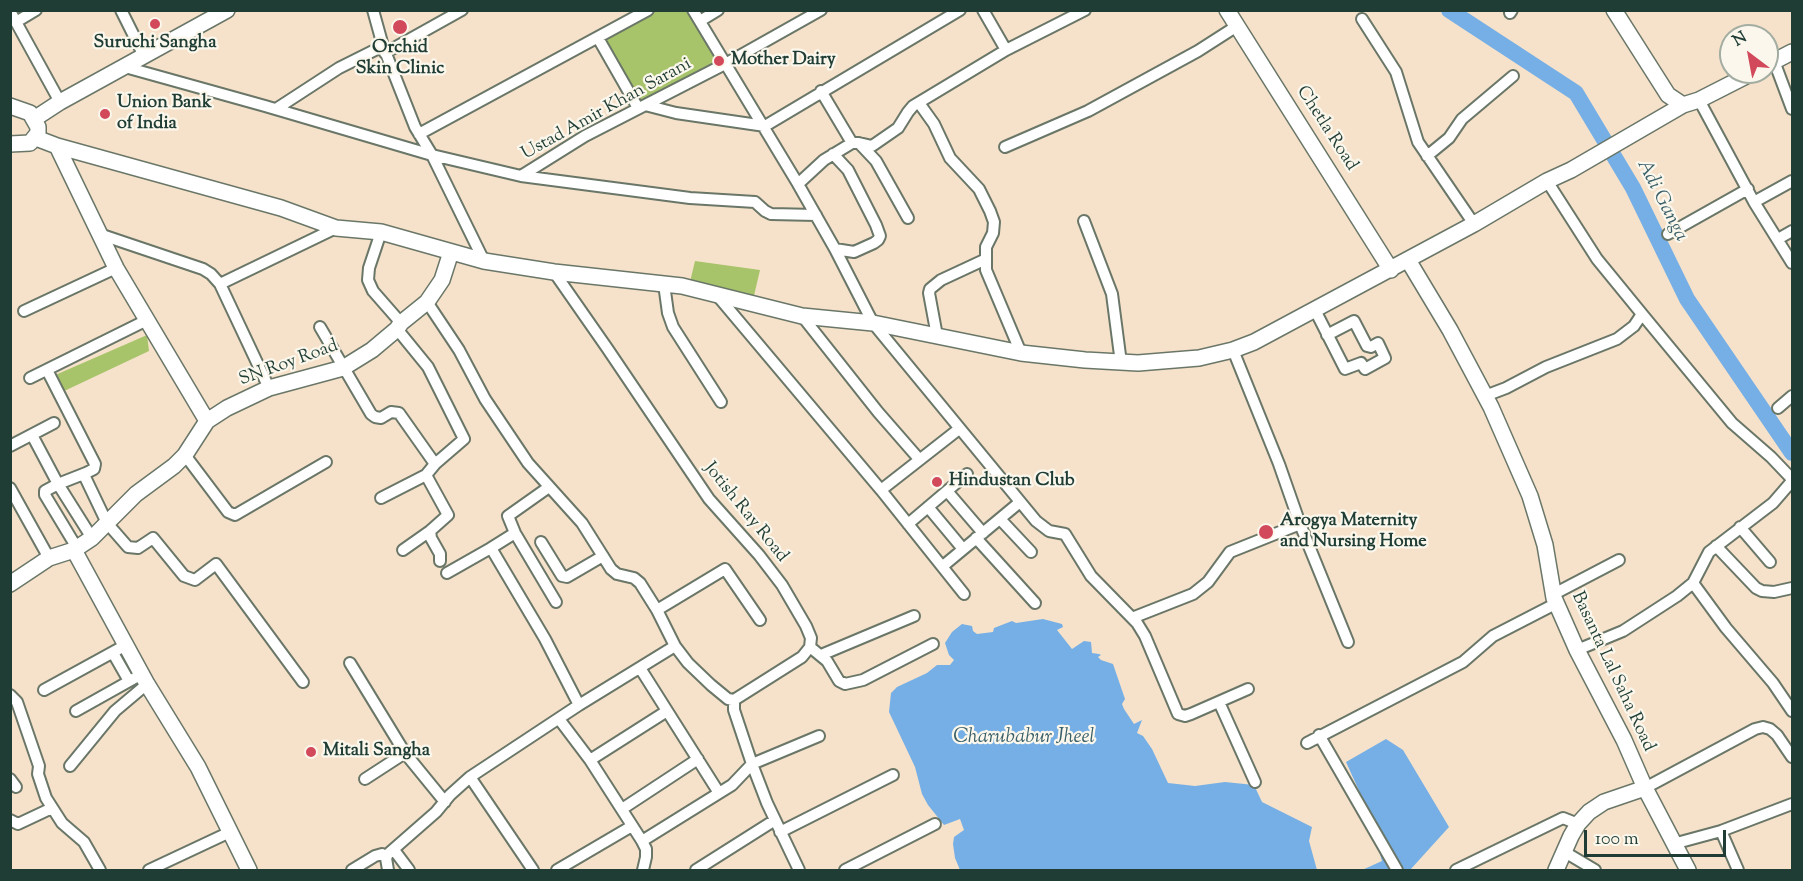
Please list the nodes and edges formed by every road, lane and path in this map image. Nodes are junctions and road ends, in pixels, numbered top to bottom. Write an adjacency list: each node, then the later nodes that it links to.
1 (36, 10): 18 (street)
2 (121, 10): 23 (street)
3 (373, 10): 21 (street)
4 (462, 10): 21 (street)
5 (648, 10): 20 (street)
6 (693, 10): 17 (street)
7 (718, 10): 17 (street)
8 (821, 10): 24 (street, Ustad Amir Khan Sarani)
9 (960, 10): 29 (street)
10 (983, 10): 22 (street)
11 (1085, 10): 22 (street)
12 (1227, 10): 19 (main road, Chetla Road)
13 (1614, 10): 34 (main road)
14 (10, 11): 18 (street)
15 (222, 12): 23 (main road)
16 (1362, 19): 48 (street)
17 (700, 21): 24 (street)
18 (16, 22): 31 (street)
19 (1237, 26): 45 (street); 72 (main road, Chetla Road)
20 (598, 38): 35 (street); 40 (street)
21 (384, 50): 36 (street); 40 (street)
22 (1006, 50): 32 (street)
23 (144, 57): 25 (main road)
24 (725, 64): 35 (street, Ustad Amir Khan Sarani); 39 (street)
25 (125, 67): 31 (main road); 36 (street, Ustad Amir Khan Sarani)
26 (1513, 76): 48 (street)
27 (1779, 81): 37 (street)
28 (1730, 84): 30 (main road)
29 (821, 92): 39 (street); 42 (street)
30 (1699, 100): 34 (main road); 53 (street)
31 (60, 102): 38 (main road)
32 (919, 103): 42 (street); 67 (street)
33 (10, 105): 38 (main road)
34 (1683, 105): 50 (main road)
35 (641, 107): 39 (street); 49 (street, Ustad Amir Khan Sarani)
36 (276, 109): 47 (street, Ustad Amir Khan Sarani)
37 (1792, 109)
38 (34, 119): 41 (main road)
39 (765, 126): 52 (street)
40 (419, 134): 47 (street)
41 (36, 138): 43 (main road); 44 (main road)
42 (856, 143): 46 (street); 56 (street)
43 (10, 144)
44 (57, 146): 59 (main road); 62 (main road)
45 (1005, 147)
46 (833, 154): 52 (street); 65 (street)
47 (432, 155): 49 (street, Ustad Amir Khan Sarani); 69 (street)
48 (1427, 156): 58 (street)
49 (521, 177): 55 (street)
50 (1547, 181): 58 (main road); 80 (street)
51 (1792, 181): 54 (street)
52 (798, 184): 55 (street)
53 (1748, 189): 54 (street); 63 (street)
54 (1755, 202): 64 (street)
55 (816, 216): 65 (street)
56 (908, 218)
57 (1084, 221): 90 (street)
58 (1474, 224): 68 (main road)
59 (336, 228): 61 (main road); 74 (street)
60 (1792, 231): 64 (street)
61 (381, 232): 66 (main road); 84 (street)
62 (99, 234): 71 (main road); 74 (street)
63 (1668, 234)
64 (1778, 239): 70 (street)
65 (835, 249): 83 (street)
66 (452, 252): 69 (main road); 77 (main road, SN Roy Road)
67 (984, 260): 87 (street); 89 (street)
68 (1408, 260): 72 (main road); 95 (main road, Basanta Lal Saha Road)
69 (484, 261): 73 (main road)
70 (1792, 263)
71 (116, 268): 79 (street); 82 (main road)
72 (1391, 270): 78 (main road)
73 (554, 272): 75 (main road); 157 (street, Jotish Ray Road)
74 (220, 284): 94 (street)
75 (664, 284): 76 (main road); 97 (street)
76 (716, 294): 81 (main road); 115 (street)
77 (427, 302): 84 (main road, SN Roy Road); 113 (street)
78 (1314, 310): 86 (street); 88 (main road)
79 (24, 311)
80 (1641, 314): 95 (street); 111 (street)
81 (802, 316): 83 (main road); 105 (street)
82 (147, 320): 92 (street); 99 (main road)
83 (873, 323): 87 (main road); 101 (street)
84 (399, 326): 91 (main road, SN Roy Road); 107 (street)
85 (320, 327): 91 (street)
86 (1327, 334): 86 (street)
87 (937, 336): 89 (main road)
88 (1233, 350): 90 (main road); 123 (street)
89 (1021, 353): 90 (main road)
90 (1121, 363)
91 (342, 368): 94 (main road, SN Roy Road); 107 (street)
92 (47, 369): 93 (street); 108 (street)
93 (30, 378)
94 (269, 388): 99 (main road, SN Roy Road)
95 (1485, 396): 147 (main road, Basanta Lal Saha Road)
96 (1792, 396): 98 (street)
97 (721, 402)
98 (1778, 408)
99 (207, 422): 104 (main road, SN Roy Road)
100 (54, 423): 102 (street)
101 (959, 429): 105 (street); 118 (street)
102 (32, 435): 103 (street); 112 (street)
103 (10, 446)
104 (185, 455): 106 (street); 121 (main road, SN Roy Road)
105 (919, 459): 115 (street)
106 (326, 462)
107 (435, 464): 110 (street)
108 (86, 473): 112 (street); 121 (street)
109 (967, 474): 116 (street)
110 (426, 475): 117 (street); 125 (street)
111 (1792, 480): 124 (street)
112 (58, 484): 128 (street); 132 (street)
113 (549, 487): 126 (street); 136 (street)
114 (10, 488): 137 (street)
115 (881, 490): 122 (street)
116 (947, 491): 119 (street); 127 (street)
117 (381, 498)
118 (1020, 502): 120 (street); 152 (street)
119 (928, 507): 122 (street); 133 (street)
120 (1000, 519): 127 (street); 135 (street)
121 (107, 523): 128 (main road, SN Roy Road); 164 (street)
122 (908, 524): 141 (street)
123 (1300, 524): 152 (street); 154 (street)
124 (1740, 527): 130 (street); 140 (street)
125 (430, 531): 134 (street); 139 (street)
126 (515, 533): 131 (street); 148 (street)
127 (980, 535): 133 (street); 149 (street)
128 (92, 538): 132 (main road, SN Roy Road)
129 (541, 542): 136 (street)
130 (1716, 546): 143 (street); 145 (street)
131 (491, 548): 142 (street); 170 (street)
132 (75, 549): 137 (main road, SN Roy Road); 158 (main road)
133 (963, 549): 141 (street)
134 (403, 550)
135 (1030, 552)
136 (603, 556): 150 (street)
137 (49, 558): 144 (main road, SN Roy Road)
138 (1618, 560): 147 (street)
139 (440, 561)
140 (1770, 562)
141 (943, 566): 146 (street)
142 (447, 573)
143 (1693, 583): 159 (street); 173 (street)
144 (10, 585)
145 (1792, 588)
146 (964, 594)
147 (1555, 598): 159 (main road, Basanta Lal Saha Road); 175 (street)
148 (556, 602)
149 (1035, 603)
150 (657, 610): 153 (street); 156 (street)
151 (914, 616): 160 (street)
152 (1132, 618): 169 (street)
153 (760, 620)
154 (1348, 642)
155 (933, 644): 160 (street)
156 (675, 646): 162 (street); 168 (street)
157 (810, 647): 160 (street); 168 (street)
158 (120, 649): 163 (main road); 166 (street)
159 (1578, 650): 184 (main road, Basanta Lal Saha Road)
160 (821, 655)
161 (350, 663): 178 (street)
162 (640, 668): 170 (street); 172 (street)
163 (139, 680): 171 (street); 183 (street); 202 (main road)
164 (303, 682)
165 (1248, 689): 169 (street)
166 (44, 690)
167 (10, 695): 194 (street)
168 (734, 700): 182 (street)
169 (1219, 702): 188 (street)
170 (579, 705): 174 (street)
171 (76, 711)
172 (667, 711): 180 (street); 181 (street)
173 (1792, 711)
174 (559, 719): 181 (street); 186 (street)
175 (1319, 735): 177 (street); 220 (street)
176 (819, 736): 182 (street)
177 (1307, 743)
178 (405, 753): 187 (street); 192 (street)
179 (1792, 757): 189 (street)
180 (698, 759): 190 (street); 195 (street)
181 (590, 760): 195 (street)
182 (752, 764): 190 (street); 197 (street)
183 (70, 766)
184 (1636, 767): 189 (main road, Basanta Lal Saha Road); 191 (street)
185 (893, 775): 203 (street)
186 (470, 777): 192 (street); 214 (street)
187 (365, 779)
188 (1255, 782)
189 (1645, 788): 191 (main road); 205 (main road, Basanta Lal Saha Road)
190 (718, 793): 204 (street)
191 (1616, 800): 199 (main road)
192 (445, 802): 207 (street)
193 (1792, 804): 201 (street)
194 (52, 808): 196 (street); 208 (street)
195 (622, 809): 200 (street)
196 (10, 820)
197 (775, 820): 203 (street); 217 (street)
198 (935, 824): 219 (street)
199 (1578, 824): 206 (main road); 221 (street)
200 (632, 826): 204 (street); 215 (street)
201 (1721, 831): 205 (street); 225 (street)
202 (230, 832): 209 (street); 210 (main road)
203 (780, 832): 218 (street)
204 (642, 841): 216 (street)
205 (1673, 844): 224 (main road, Basanta Lal Saha Road)
206 (1563, 851): 222 (main road); 223 (street)
207 (390, 854): 211 (street); 212 (street); 213 (street)
208 (100, 870)
209 (149, 870)
210 (249, 870)
211 (352, 870)
212 (388, 870)
213 (409, 870)
214 (533, 870)
215 (557, 870)
216 (643, 870)
217 (696, 870)
218 (799, 870)
219 (845, 870)
220 (1397, 870)
221 (1456, 870)
222 (1556, 870)
223 (1595, 870)
224 (1688, 870)
225 (1738, 870)

